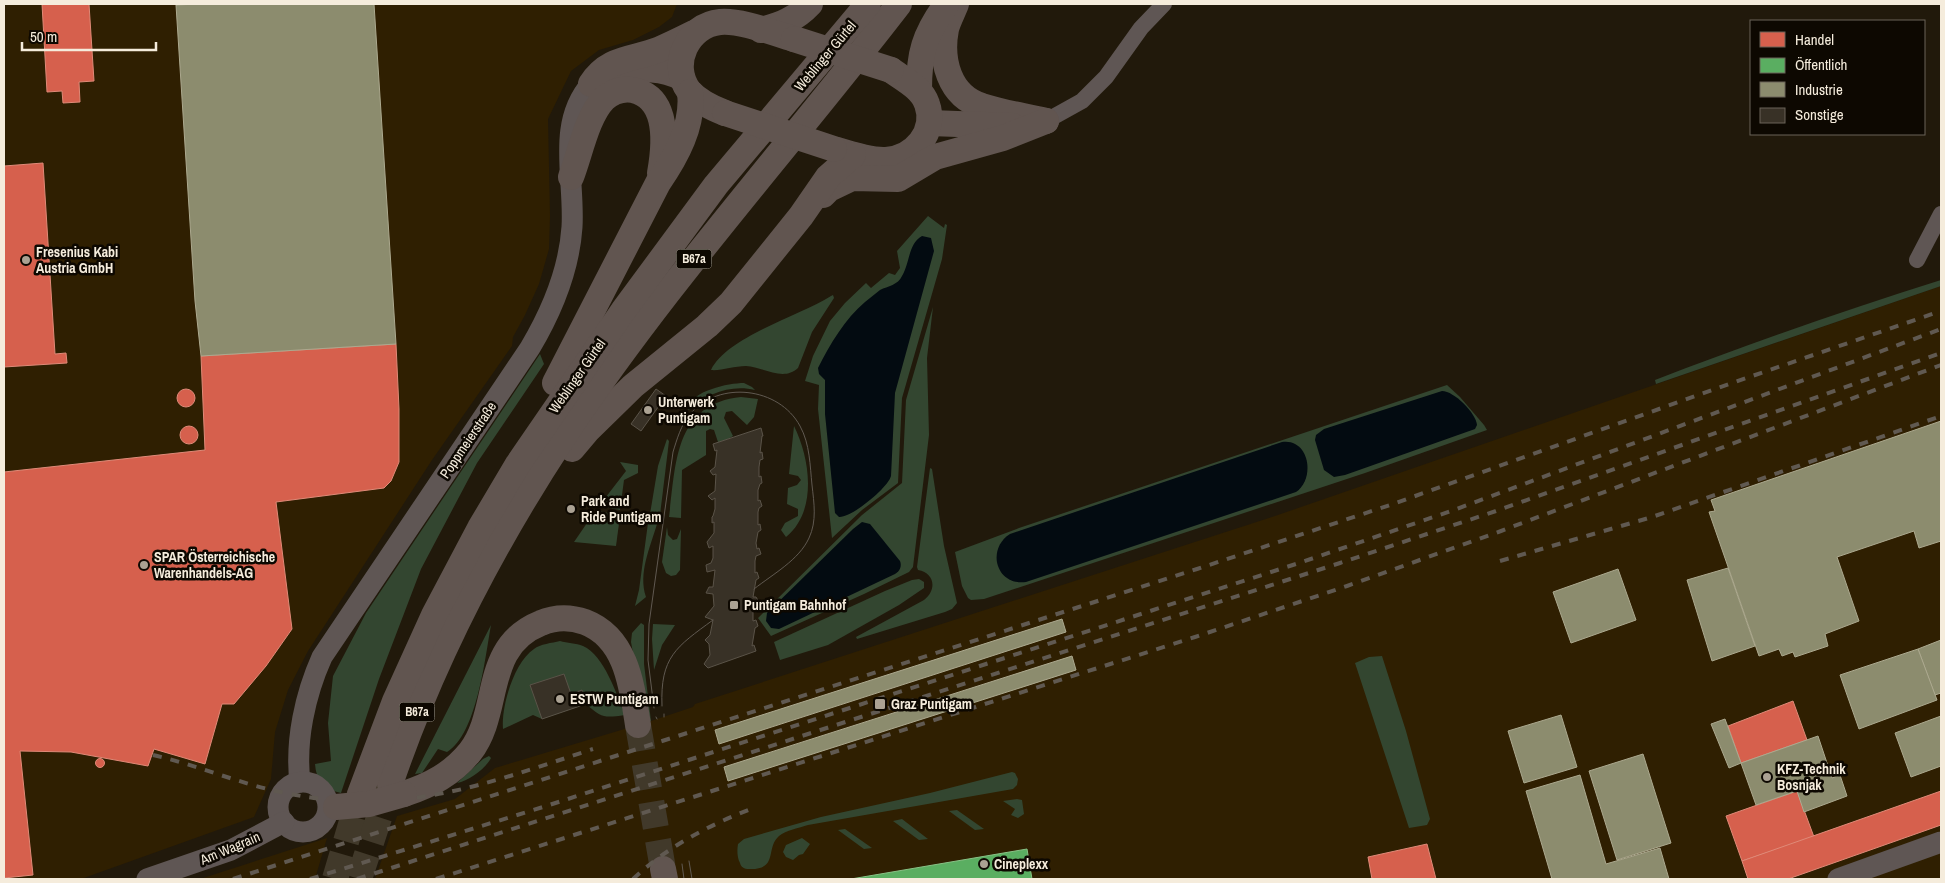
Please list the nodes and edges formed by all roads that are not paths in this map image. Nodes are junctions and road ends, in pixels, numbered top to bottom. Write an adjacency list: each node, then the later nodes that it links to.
1 (810, 4): 7 (main road)
2 (868, 4): 20 (main road, Weblinger Gürtel / B67a)
3 (899, 4): 21 (main road, Weblinger Gürtel / B67a)
4 (947, 4): 11 (main road)
5 (956, 4): 12 (main road)
6 (1164, 4): 12 (street)
7 (740, 19): 8 (main road); 11 (main road, bridge)
8 (699, 22): 9 (main road); 10 (main road)
9 (591, 84): 10 (main road); 15 (street, Poppmeierstraße)
10 (686, 85): 14 (main road, bridge); 16 (main road)
11 (919, 90): 13 (main road)
12 (1046, 121): 13 (main road); 18 (main road)
13 (930, 123): 14 (main road)
14 (844, 152): 18 (main road)
15 (571, 177): 16 (main road); 23 (street, Poppmeierstraße)
16 (658, 183): 20 (main road)
17 (1941, 214): 19 (street)
18 (801, 216): 21 (main road)
19 (1917, 260)
20 (538, 433): 25 (main road, Weblinger Gürtel / B67a)
21 (507, 528): 24 (main road, Weblinger Gürtel / B67a)
22 (638, 725): 24 (main road)
23 (300, 782): 26 (street); 27 (street)
24 (397, 789): 26 (main road, bridge)
25 (360, 794)
26 (332, 807): 27 (street)
27 (284, 822): 29 (street, Am Wagrain)
28 (1941, 842): 30 (street)
29 (147, 879)
30 (1838, 879)

